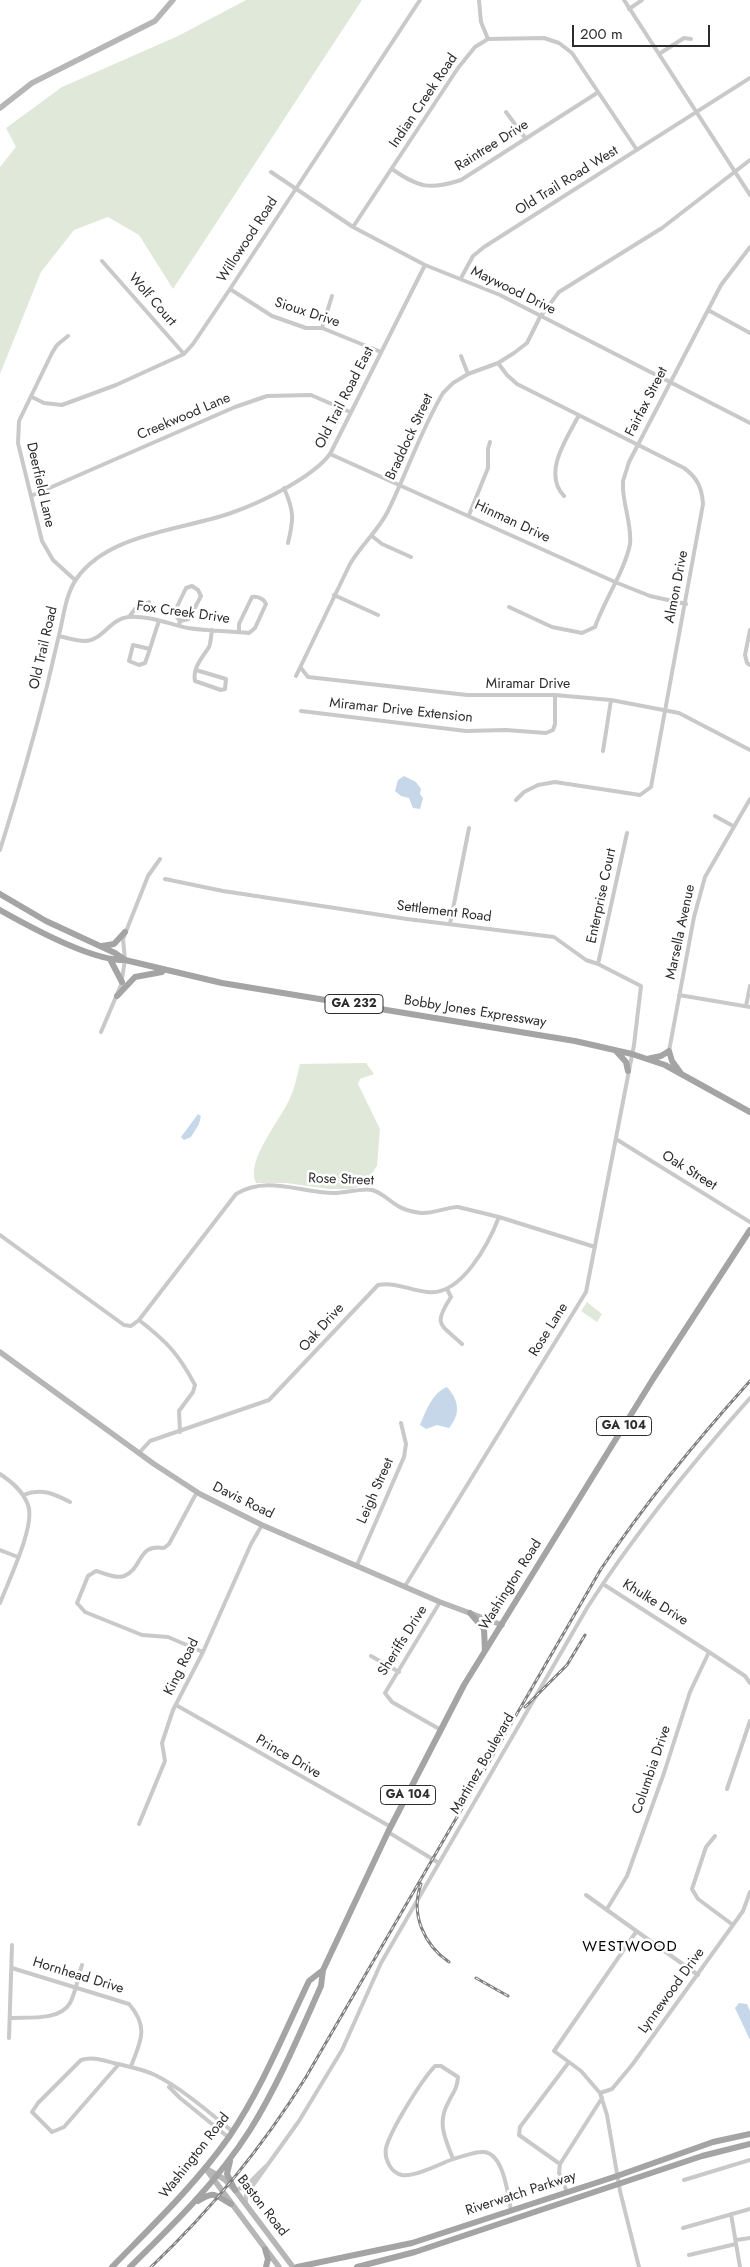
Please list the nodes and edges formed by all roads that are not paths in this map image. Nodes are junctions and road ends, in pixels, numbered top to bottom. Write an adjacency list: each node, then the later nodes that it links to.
1 (173, 0): 12 (main road)
2 (420, 0): 21 (street, Willowood Road)
3 (479, 0): 7 (street)
4 (624, 0): 6 (street)
5 (642, 0): 6 (street)
6 (629, 8): 9 (street)
7 (488, 39): 11 (street); 18 (street, Indian Creek Road)
8 (691, 39): 9 (street)
9 (659, 54): 14 (street)
10 (750, 78): 14 (street)
11 (597, 93): 15 (street, Raintree Drive); 16 (street)
12 (0, 108)
13 (506, 112): 15 (street)
14 (696, 113): 16 (street, Old Trail Road West); 19 (street)
15 (526, 139): 18 (street, Raintree Drive)
16 (637, 150): 27 (street, Old Trail Road West)
17 (750, 160): 19 (street, Braddock Street)
18 (392, 169): 23 (street, Indian Creek Road)
19 (734, 170): 22 (street); 31 (street, Braddock Street)
20 (271, 172): 21 (street, Maywood Drive)
21 (295, 189): 23 (street, Maywood Drive); 28 (street, Willowood Road)
22 (750, 195)
23 (354, 227): 26 (street, Maywood Drive)
24 (750, 247): 30 (street, Fairfax Street)
25 (102, 261): 36 (street, Wolf Court)
26 (425, 265): 27 (street, Maywood Drive); 35 (street, Old Trail Road East)
27 (461, 278): 31 (street, Maywood Drive)
28 (230, 289): 32 (street, Sioux Drive); 36 (street, Willowood Road)
29 (332, 296): 32 (street)
30 (708, 310): 33 (street); 40 (street, Fairfax Street)
31 (540, 317): 38 (street, Braddock Street); 40 (street, Maywood Drive)
32 (322, 328): 35 (street, Sioux Drive)
33 (750, 333)
34 (68, 336): 41 (street, Deerfield Lane)
35 (381, 352): 42 (street, Old Trail Road East)
36 (184, 354): 41 (street, Willowood Road)
37 (461, 356): 39 (street)
38 (498, 363): 39 (street, Braddock Street); 43 (street, Almon Drive)
39 (468, 374): 48 (street, Braddock Street)
40 (671, 382): 44 (street, Maywood Drive); 46 (street, Fairfax Street)
41 (32, 397): 50 (street, Deerfield Lane)
42 (350, 412): 47 (street, Old Trail Road East); 50 (street, Creekwood Lane)
43 (578, 415): 46 (street, Almon Drive); 51 (street)
44 (750, 423)
45 (490, 442): 52 (street)
46 (638, 445): 58 (street, Fairfax Street); 61 (street, Almon Drive)
47 (330, 454): 48 (street, Hinman Drive); 49 (street, Old Trail Road East)
48 (399, 485): 52 (street, Hinman Drive); 54 (street, Braddock Street)
49 (284, 488): 53 (street, Old Trail Road East); 55 (street)
50 (31, 496): 57 (street, Deerfield Lane)
51 (564, 496)
52 (468, 515): 58 (street, Hinman Drive)
53 (191, 524): 57 (street, Old Trail Road)
54 (372, 536): 56 (street); 59 (street, Braddock Street)
55 (288, 542)
56 (411, 557)
57 (75, 580): 70 (street, Old Trail Road)
58 (615, 582): 61 (street, Hinman Drive); 62 (street, Fairfax Street)
59 (334, 595): 63 (street); 73 (street, Braddock Street)
60 (149, 602): 64 (street)
61 (686, 604): 78 (street, Almon Drive)
62 (509, 607)
63 (378, 615)
64 (129, 617): 65 (street, Fox Creek Drive); 70 (street, Fox Creek Drive)
65 (159, 621): 66 (street, Fox Creek Drive); 71 (street)
66 (180, 623): 66 (street); 67 (street, Fox Creek Drive)
67 (212, 630): 69 (street, Fox Creek Drive); 74 (street)
68 (750, 630): 72 (street)
69 (239, 632): 69 (street, Fox Creek Drive)
70 (59, 636): 88 (street, Old Trail Road)
71 (150, 649): 71 (street)
72 (750, 665)
73 (302, 668): 75 (street, Braddock Street); 76 (street, Miramar Drive)
74 (196, 670): 74 (street)
75 (296, 676)
76 (555, 695): 77 (street, Miramar Drive); 79 (street, Miramar Drive Extension)
77 (611, 700): 78 (street, Miramar Drive); 81 (street)
78 (666, 710): 80 (street, Miramar Drive); 83 (street, Almon Drive)
79 (301, 711)
80 (750, 750)
81 (603, 751)
82 (750, 799): 85 (street, Marsella Avenue)
83 (516, 800)
84 (715, 816): 85 (street)
85 (733, 826): 102 (street, Marsella Avenue)
86 (469, 828): 93 (street)
87 (627, 833): 98 (street, Enterprise Court)
88 (0, 850)
89 (160, 859): 94 (street)
90 (165, 879): 93 (street, Settlement Road)
91 (0, 894): 95 (main road, Bobby Jones Expressway / GA 232)
92 (0, 910): 96 (main road, Bobby Jones Expressway / GA 232)
93 (450, 924): 98 (street, Settlement Road)
94 (126, 932): 95 (main road); 97 (street)
95 (99, 946): 97 (main road, Bobby Jones Expressway / GA 232)
96 (111, 960): 97 (main road, Bobby Jones Expressway / GA 232); 100 (main road)
97 (125, 960): 99 (main road, Bobby Jones Expressway / GA 232); 100 (street)
98 (598, 964): 108 (street, Settlement Road)
99 (166, 971): 103 (main road); 106 (main road, Bobby Jones Expressway / GA 232)
100 (122, 982): 103 (street)
101 (750, 986): 104 (street)
102 (679, 994): 104 (street); 107 (street, Marsella Avenue)
103 (117, 996): 105 (street)
104 (748, 1007)
105 (101, 1032)
106 (615, 1050): 108 (main road, Bobby Jones Expressway / GA 232); 110 (main road)
107 (669, 1051): 109 (main road); 111 (main road)
108 (632, 1054): 109 (main road, Bobby Jones Expressway / GA 232); 110 (street, Rose Lane)
109 (646, 1059): 111 (main road, Bobby Jones Expressway / GA 232)
110 (628, 1071): 113 (street, Rose Lane)
111 (680, 1072): 112 (main road, Bobby Jones Expressway / GA 232)
112 (750, 1112)
113 (616, 1139): 115 (street, Oak Street); 118 (street, Rose Lane)
114 (499, 1217): 118 (street, Rose Street); 119 (street); 120 (street, Rose Street)
115 (750, 1222)
116 (750, 1230): 140 (main road, Washington Road / GA 104)
117 (0, 1235): 120 (street)
118 (594, 1247): 136 (street, Rose Lane)
119 (447, 1289): 121 (street); 125 (street, Oak Drive)
120 (139, 1320): 125 (street)
121 (462, 1344)
122 (0, 1352): 126 (main road, Davis Road)
123 (750, 1398): 135 (street, Martinez Boulevard)
124 (401, 1424): 134 (street, Leigh Street)
125 (180, 1432): 126 (street, Oak Drive)
126 (140, 1453): 128 (main road, Davis Road)
127 (0, 1474): 129 (street)
128 (197, 1492): 131 (main road, Davis Road); 142 (street)
129 (23, 1495): 130 (street); 133 (street)
130 (70, 1502)
131 (262, 1525): 134 (main road, Davis Road); 142 (street, King Road)
132 (0, 1550): 133 (street)
133 (18, 1557): 138 (street)
134 (357, 1565): 136 (main road, Davis Road)
135 (603, 1584): 143 (street, Khulke Drive); 154 (street, Martinez Boulevard)
136 (404, 1586): 137 (main road, Davis Road)
137 (440, 1602): 139 (main road, Davis Road); 145 (street, Sheriffs Drive)
138 (0, 1603)
139 (470, 1613): 140 (main road, Davis Road); 141 (main road)
140 (502, 1625): 141 (main road, Washington Road / GA 104)
141 (485, 1651): 149 (main road, Washington Road / GA 104)
142 (203, 1652): 147 (street, King Road)
143 (709, 1652): 146 (street); 157 (street, Columbia Drive)
144 (371, 1656): 145 (street)
145 (399, 1672): 149 (street, Sheriffs Drive)
146 (750, 1683)
147 (176, 1705): 151 (street, King Road); 152 (street, Prince Drive)
148 (750, 1720): 150 (street)
149 (442, 1730): 152 (main road, Washington Road / GA 104)
150 (727, 1789)
151 (139, 1824)
152 (389, 1830): 154 (street, Prince Drive); 163 (main road, Washington Road / GA 104)
153 (715, 1836): 158 (street)
154 (439, 1863): 180 (street, Martinez Boulevard)
155 (750, 1892): 158 (street, Lynnewood Drive)
156 (586, 1895): 157 (street)
157 (607, 1909): 159 (street)
158 (733, 1925): 164 (street, Lynnewood Drive)
159 (636, 1932): 164 (street); 168 (street)
160 (12, 1945): 162 (street)
161 (82, 1965): 165 (street)
162 (12, 1968): 165 (street, Hornhead Drive); 166 (street)
163 (323, 1970): 174 (main road, Washington Road / GA 104); 177 (main road, Washington Road / GA 104)
164 (698, 1975): 172 (street, Lynnewood Drive)
165 (75, 1986): 166 (street); 170 (street, Hornhead Drive)
166 (10, 2018): 167 (street)
167 (8, 2038)
168 (569, 2062): 172 (street); 181 (street)
169 (119, 2064): 169 (street); 170 (street)
170 (131, 2066): 171 (street)
171 (164, 2081): 174 (street); 174 (street)
172 (600, 2093): 173 (street)
173 (602, 2098): 181 (street); 183 (street)
174 (230, 2134): 182 (main road, Washington Road / GA 104)
175 (750, 2134): 183 (main road, Riverwatch Parkway)
176 (750, 2144): 186 (main road, Riverwatch Parkway)
177 (232, 2156): 184 (main road, Washington Road / GA 104); 187 (main road)
178 (453, 2159): 178 (street); 193 (street)
179 (750, 2160): 185 (street)
180 (270, 2163): 187 (street, Martinez Boulevard); 190 (street, Martinez Boulevard)
181 (560, 2164): 188 (street)
182 (205, 2168): 184 (main road, Baston Road); 200 (main road, Washington Road / GA 104)
183 (617, 2176): 186 (street); 188 (main road, Riverwatch Parkway)
184 (215, 2178): 187 (main road, Baston Road); 189 (main road); 191 (main road, Washington Road / GA 104)
185 (684, 2180)
186 (619, 2185): 206 (main road, Riverwatch Parkway); 207 (street)
187 (235, 2190): 190 (main road, Baston Road)
188 (567, 2192): 193 (main road, Riverwatch Parkway)
189 (231, 2204): 191 (main road); 198 (main road)
190 (246, 2204): 204 (main road, Baston Road)
191 (193, 2205): 201 (main road, Washington Road / GA 104)
192 (750, 2209): 194 (street)
193 (512, 2210): 205 (main road, Riverwatch Parkway)
194 (730, 2214): 195 (street); 197 (street)
195 (683, 2228)
196 (750, 2238): 197 (street)
197 (736, 2242): 199 (street); 208 (street)
198 (265, 2249): 202 (main road); 203 (main road)
199 (689, 2255)
200 (112, 2267)
201 (130, 2267)
202 (266, 2267)
203 (278, 2267)
204 (293, 2267)
205 (297, 2267)
206 (357, 2267)
207 (639, 2267)
208 (740, 2267)

